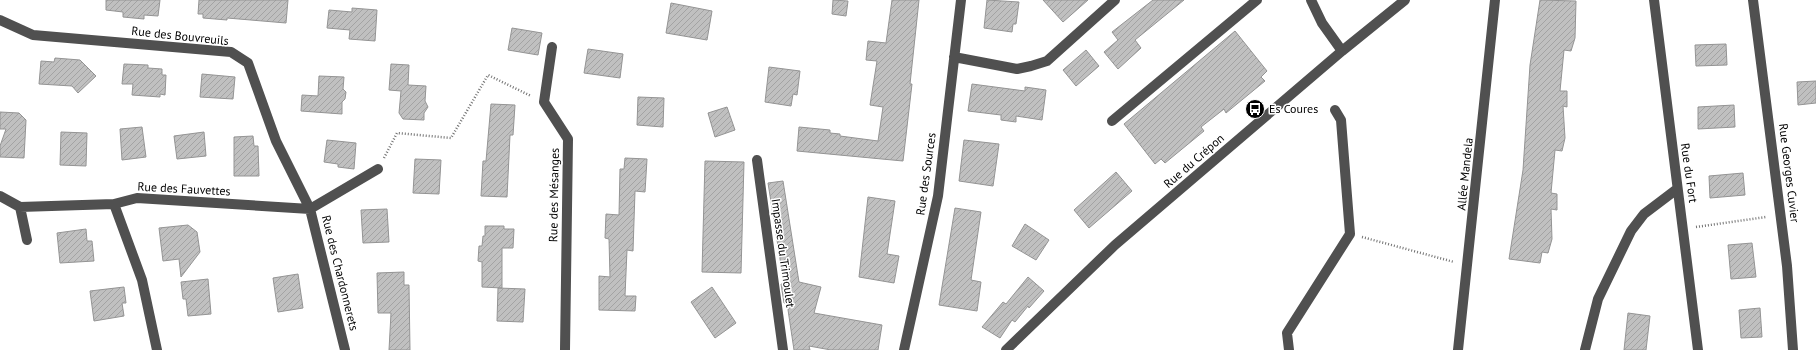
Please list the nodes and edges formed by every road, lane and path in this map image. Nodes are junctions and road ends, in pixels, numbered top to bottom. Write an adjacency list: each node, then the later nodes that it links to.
1 (961, 0): 12 (street, Rue des Sources)
2 (1114, 0): 12 (street)
3 (1257, 0): 15 (street)
4 (1311, 0): 11 (street)
5 (1405, 0): 11 (street, Rue du Crépon)
6 (1495, 0): 27 (street, Allée Mandela)
7 (1654, 0): 18 (street, Rue du Fort)
8 (1753, 0): 23 (street, Rue Georges Cuvier)
9 (0, 20): 22 (street, Rue des Bouvreuils)
10 (552, 47): 13 (street)
11 (1342, 51): 33 (street, Rue du Crépon)
12 (954, 57): 32 (street, Rue des Sources)
13 (544, 102): 17 (path); 30 (street, Rue des Mésanges)
14 (1335, 110): 25 (street)
15 (1112, 121)
16 (757, 160): 31 (street, Impasse du Trimoulet)
17 (378, 169): 22 (street, Rue des Chardonnerets)
18 (1677, 189): 24 (street, Rue du Fort); 36 (street)
19 (0, 196): 21 (street)
20 (114, 204): 21 (street, Rue des Fauvettes); 22 (street, Rue des Fauvettes); 28 (street)
21 (20, 207): 26 (street)
22 (310, 209): 29 (street, Rue des Chardonnerets)
23 (1781, 214): 24 (path); 38 (street, Rue Georges Cuvier)
24 (1684, 228): 37 (street, Rue du Fort)
25 (1350, 234): 27 (path); 34 (street)
26 (27, 240)
27 (1468, 266): 35 (street, Allée Mandela)
28 (157, 350)
29 (345, 350)
30 (565, 350)
31 (783, 350)
32 (904, 350)
33 (1006, 350)
34 (1289, 350)
35 (1458, 350)
36 (1585, 350)
37 (1698, 350)
38 (1793, 350)

